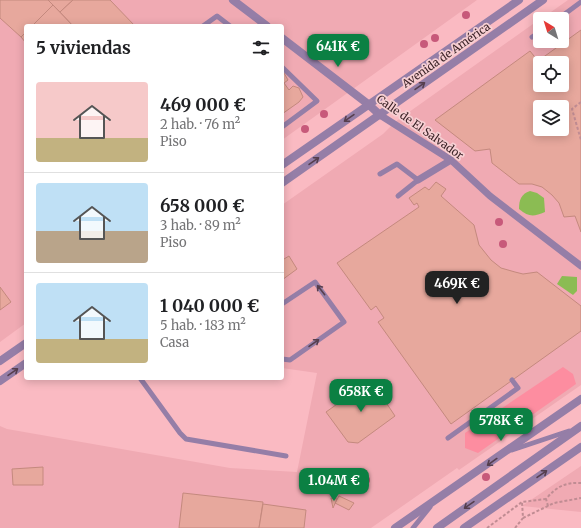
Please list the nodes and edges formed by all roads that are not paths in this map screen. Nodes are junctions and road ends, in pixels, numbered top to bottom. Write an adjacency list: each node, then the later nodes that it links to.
1 (233, 0): 8 (street)
2 (519, 0): 11 (street, Avenida de América)
3 (543, 0): 12 (street, Avenida de América, one-way to 3)
4 (581, 2): 5 (lane)
5 (567, 12)
6 (205, 24): 7 (lane)
7 (227, 24)
8 (264, 24)
9 (284, 40): 11 (street, Calle de El Salvador)
10 (284, 69): 13 (lane)
11 (368, 104): 12 (street, Calle de El Salvador); 15 (street, Avenida de América, one-way to 15)
12 (380, 115): 14 (street, Calle de El Salvador); 18 (street, Avenida de América, one-way to 12)
13 (284, 126)
14 (451, 160): 17 (street); 20 (street, Calle de El Salvador)
15 (284, 164)
16 (380, 174): 17 (lane)
17 (418, 180): 19 (lane)
18 (284, 182)
19 (398, 196)
20 (581, 266)
21 (284, 303): 23 (lane, one-way to 21)
22 (24, 344): 24 (street)
23 (284, 359)
24 (0, 361)
25 (24, 364): 28 (street, one-way to 25)
26 (141, 380): 34 (lane)
27 (512, 380): 31 (lane)
28 (0, 381)
29 (581, 399): 33 (street)
30 (580, 427): 33 (lane); 38 (street, one-way to 38)
31 (448, 438)
32 (581, 447): 39 (street, one-way to 32)
33 (505, 452): 35 (street, one-way to 35)
34 (286, 456)
35 (433, 503): 36 (street); 37 (lane)
36 (395, 528)
37 (412, 528)
38 (437, 528)
39 (464, 528)

